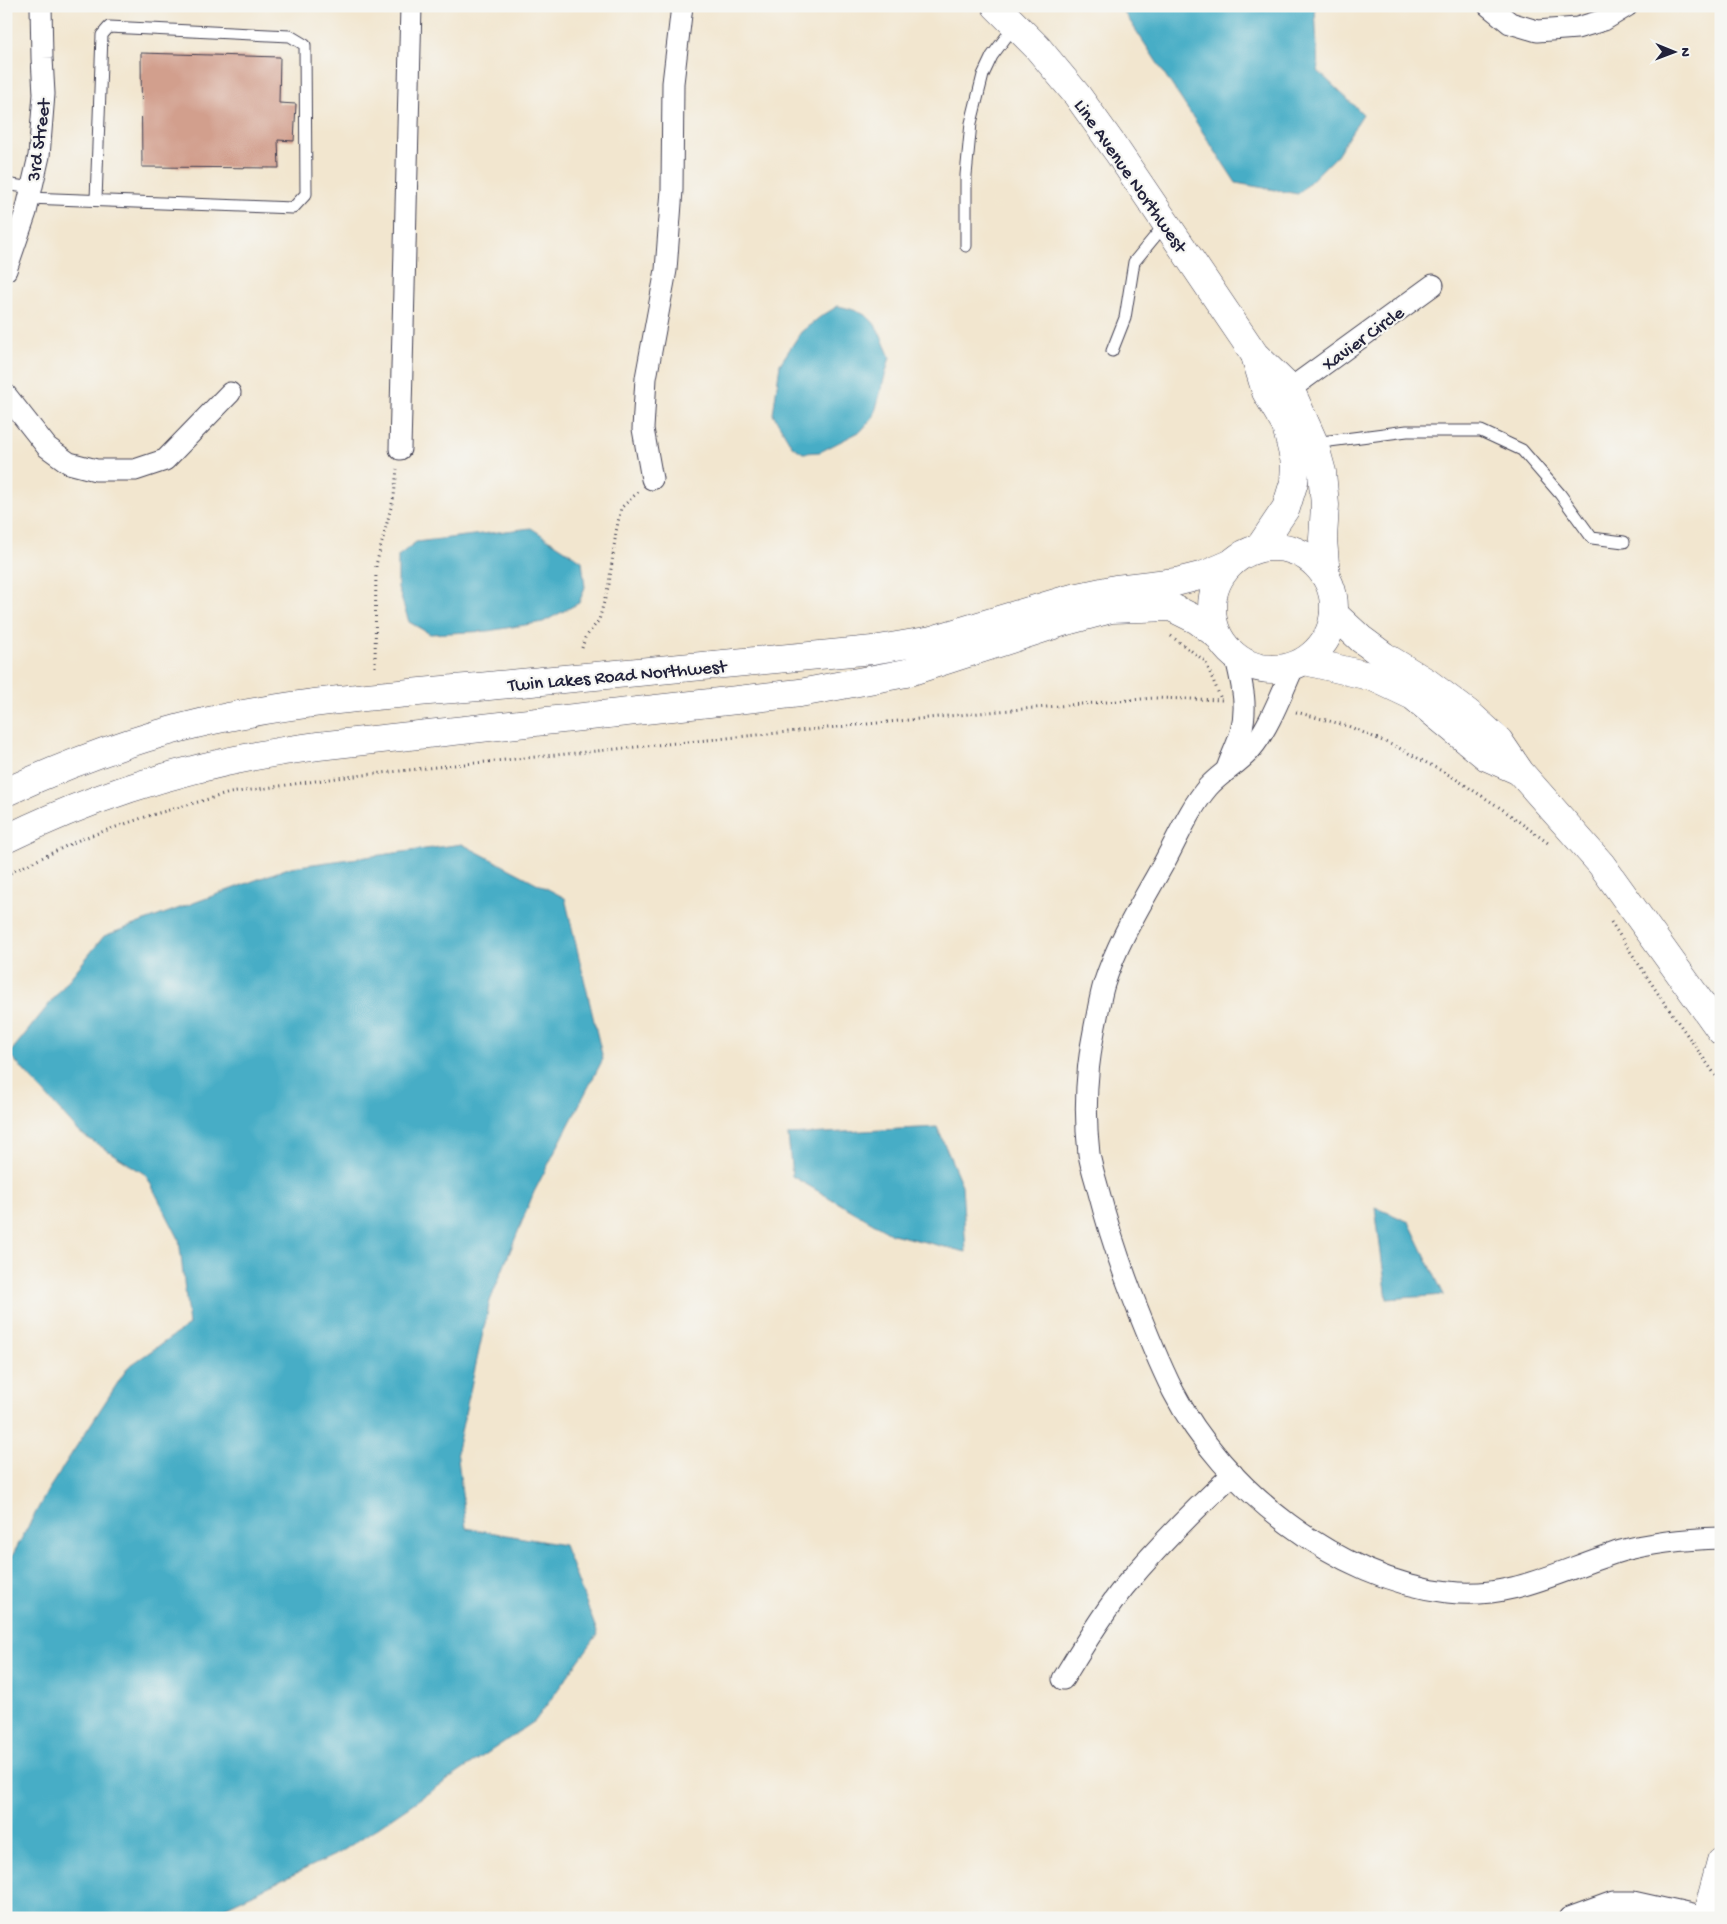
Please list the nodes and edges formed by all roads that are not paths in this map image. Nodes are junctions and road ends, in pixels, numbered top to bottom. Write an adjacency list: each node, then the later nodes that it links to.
1 (42, 6): 9 (street, 3rd Street)
2 (411, 6): 21 (street)
3 (682, 6): 22 (street)
4 (996, 6): 7 (main road, Line Avenue Northwest)
5 (1489, 6): 6 (street)
6 (1627, 6)
7 (1015, 25): 11 (main road, Line Avenue Northwest); 12 (lane)
8 (6, 184): 9 (lane)
9 (29, 193): 10 (lane); 13 (street, 3rd Street)
10 (96, 200): 10 (lane)
11 (1166, 223): 15 (lane); 16 (main road, Line Avenue Northwest)
12 (966, 246)
13 (6, 270)
14 (1433, 286): 17 (street, Xavier Circle)
15 (1112, 351)
16 (1255, 355): 17 (main road, Line Avenue Northwest); 24 (main road, Line Avenue Northwest)
17 (1290, 389): 20 (main road, Line Avenue Northwest)
18 (230, 393): 19 (street)
19 (6, 395)
20 (1314, 443): 23 (lane); 26 (main road, Line Avenue Northwest)
21 (400, 449)
22 (652, 479)
23 (1624, 542)
24 (1259, 548): 25 (main road); 26 (main road)
25 (1230, 564): 28 (main road); 33 (main road, Twin Lakes Road Northwest)
26 (1326, 577): 27 (main road)
27 (1334, 614): 30 (main road); 32 (main road)
28 (1216, 634): 29 (main road); 34 (main road, Twin Lakes Road Northwest)
29 (1236, 658): 30 (main road); 31 (street)
30 (1300, 664): 31 (street); 32 (main road)
31 (1227, 769): 36 (street)
32 (1520, 772): 35 (main road)
33 (6, 792)
34 (6, 839)
35 (1721, 1031)
36 (1233, 1474): 37 (street); 38 (street)
37 (1721, 1538)
38 (1063, 1679)
39 (1721, 1862): 41 (main road)
40 (1570, 1918): 41 (street)
41 (1705, 1918)

